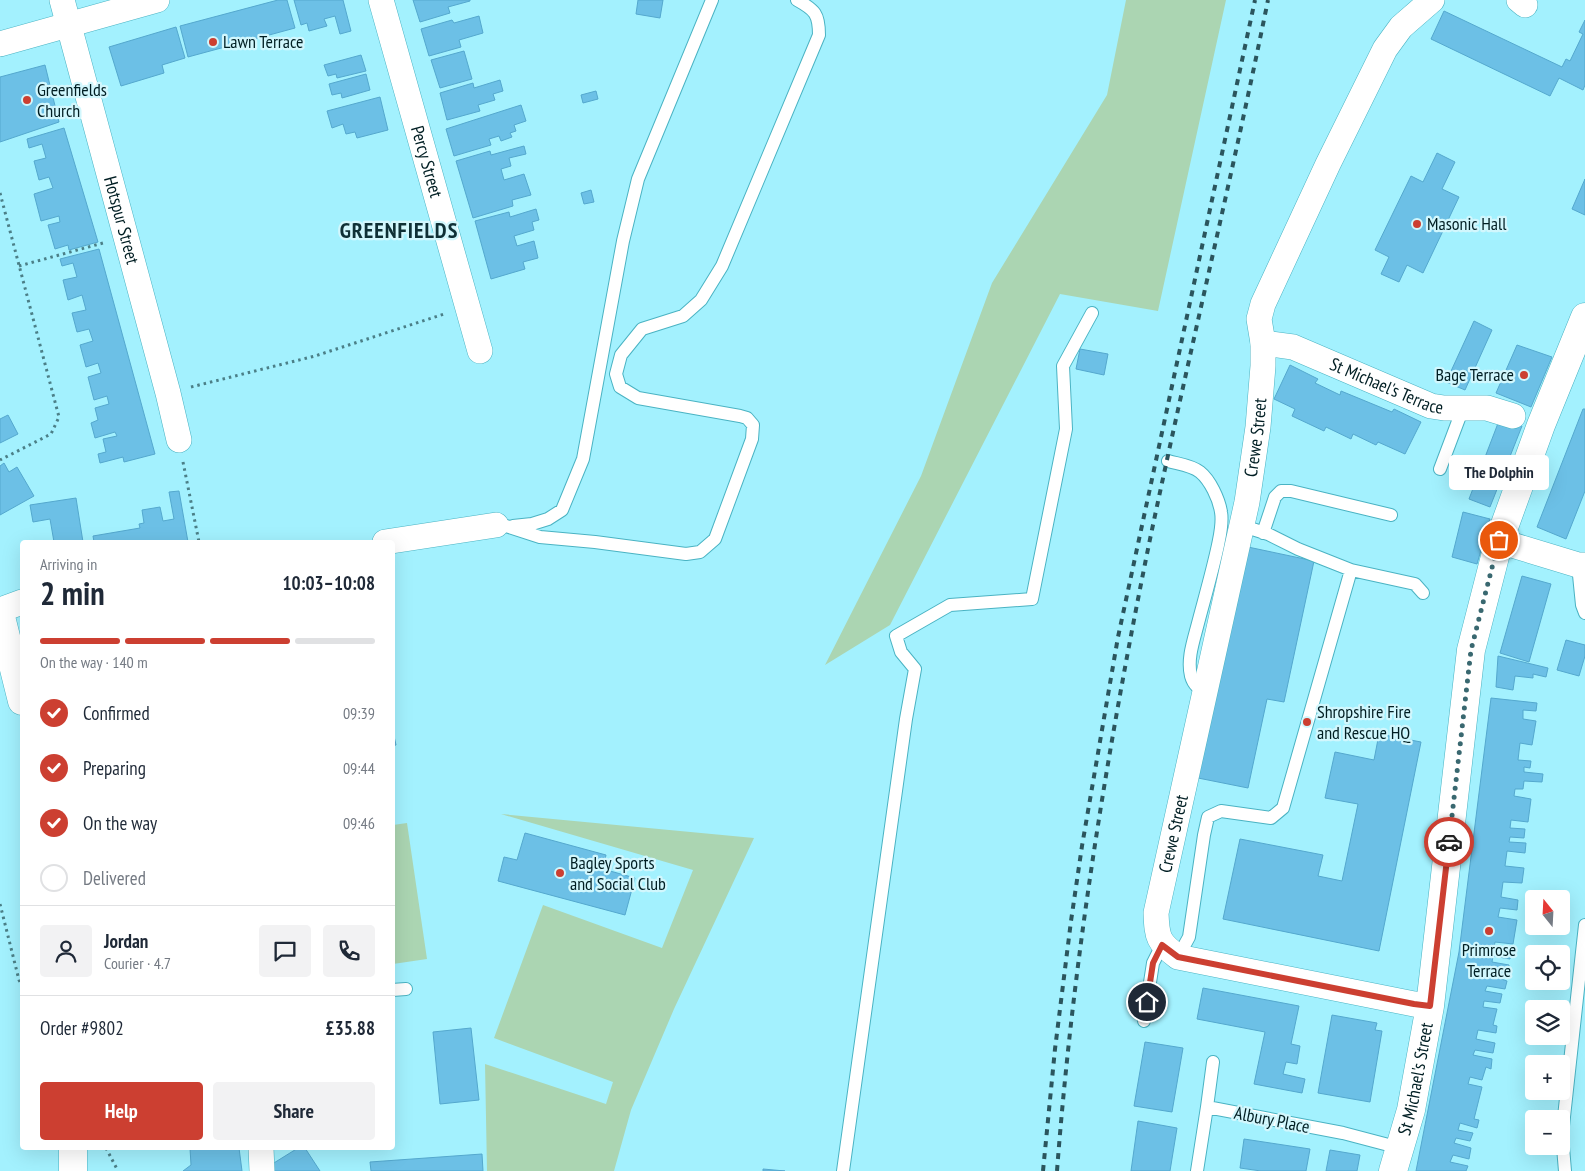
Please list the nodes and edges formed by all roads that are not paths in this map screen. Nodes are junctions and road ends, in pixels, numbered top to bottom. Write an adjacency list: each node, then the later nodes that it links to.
1 (62, 0): 7 (street, Hotspur Street)
2 (157, 0): 7 (street)
3 (381, 0): 12 (street, Percy Street)
4 (712, 0): 19 (lane)
5 (797, 0): 19 (lane)
6 (1432, 0): 11 (street, Crewe Street)
7 (68, 24): 8 (street); 15 (street, Hotspur Street)
8 (0, 44)
9 (1092, 313): 44 (lane)
10 (1585, 317): 21 (main road, St Michael's Street)
11 (1263, 343): 13 (street, St Michael's Terrace); 20 (street, Crewe Street)
12 (480, 351)
13 (1463, 408): 14 (street, St Michael's Terrace); 17 (lane)
14 (1514, 416)
15 (179, 440)
16 (1168, 461): 29 (lane)
17 (1440, 469)
18 (1391, 516): 20 (lane)
19 (501, 526): 22 (street)
20 (1253, 530): 24 (lane); 29 (street, Crewe Street)
21 (1499, 540): 23 (street); 35 (main road, St Michael's Street)
22 (395, 541)
23 (1582, 565): 28 (lane)
24 (1351, 570): 25 (lane); 32 (lane)
25 (1423, 593)
26 (20, 603): 27 (street)
27 (0, 612): 30 (main road)
28 (1585, 613)
29 (1206, 691): 32 (street, Crewe Street)
30 (20, 693)
31 (1585, 925): 46 (lane)
32 (1170, 951): 35 (street); 36 (lane)
33 (406, 989): 34 (lane)
34 (395, 990)
35 (1430, 1006): 41 (main road, St Michael's Street)
36 (1144, 1021)
37 (1213, 1062): 38 (lane)
38 (1207, 1107): 41 (lane, Albury Place); 45 (lane)
39 (72, 1150): 42 (main road)
40 (261, 1150): 43 (street)
41 (1396, 1160)
42 (73, 1171)
43 (262, 1171)
44 (843, 1171)
45 (1197, 1171)
46 (1564, 1171)

